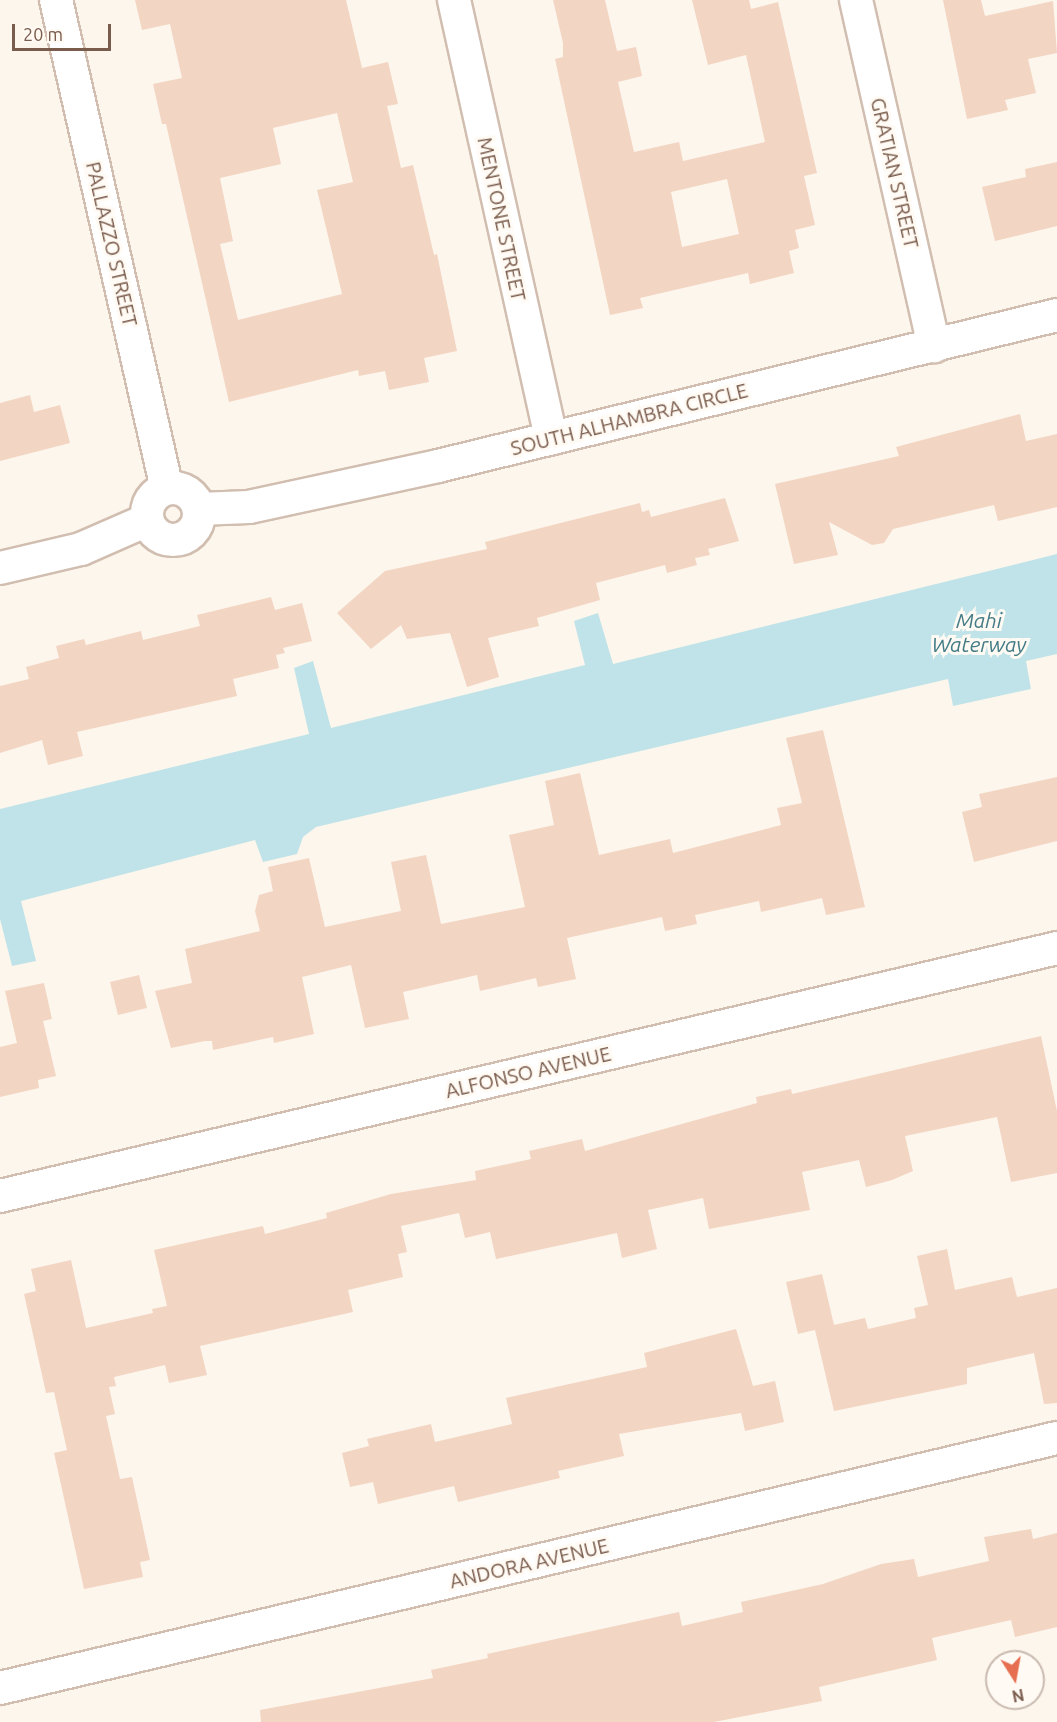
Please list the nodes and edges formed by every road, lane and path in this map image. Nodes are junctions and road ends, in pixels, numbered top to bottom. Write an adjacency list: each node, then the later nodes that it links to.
1 (56, 0): 7 (street, PALLAZZO STREET)
2 (454, 0): 6 (street, MENTONE STREET)
3 (856, 0): 5 (street, GRATIAN STREET)
4 (1057, 315): 5 (street, SOUTH ALHAMBRA CIRCLE)
5 (934, 346): 6 (street, SOUTH ALHAMBRA CIRCLE)
6 (551, 438): 8 (street, SOUTH ALHAMBRA CIRCLE)
7 (167, 489): 8 (street); 9 (street)
8 (199, 509): 9 (street)
9 (147, 520): 10 (street)
10 (0, 568)
11 (1057, 948): 12 (street, ALFONSO AVENUE)
12 (0, 1196)
13 (1057, 1438): 14 (street, ANDORA AVENUE)
14 (0, 1688)

